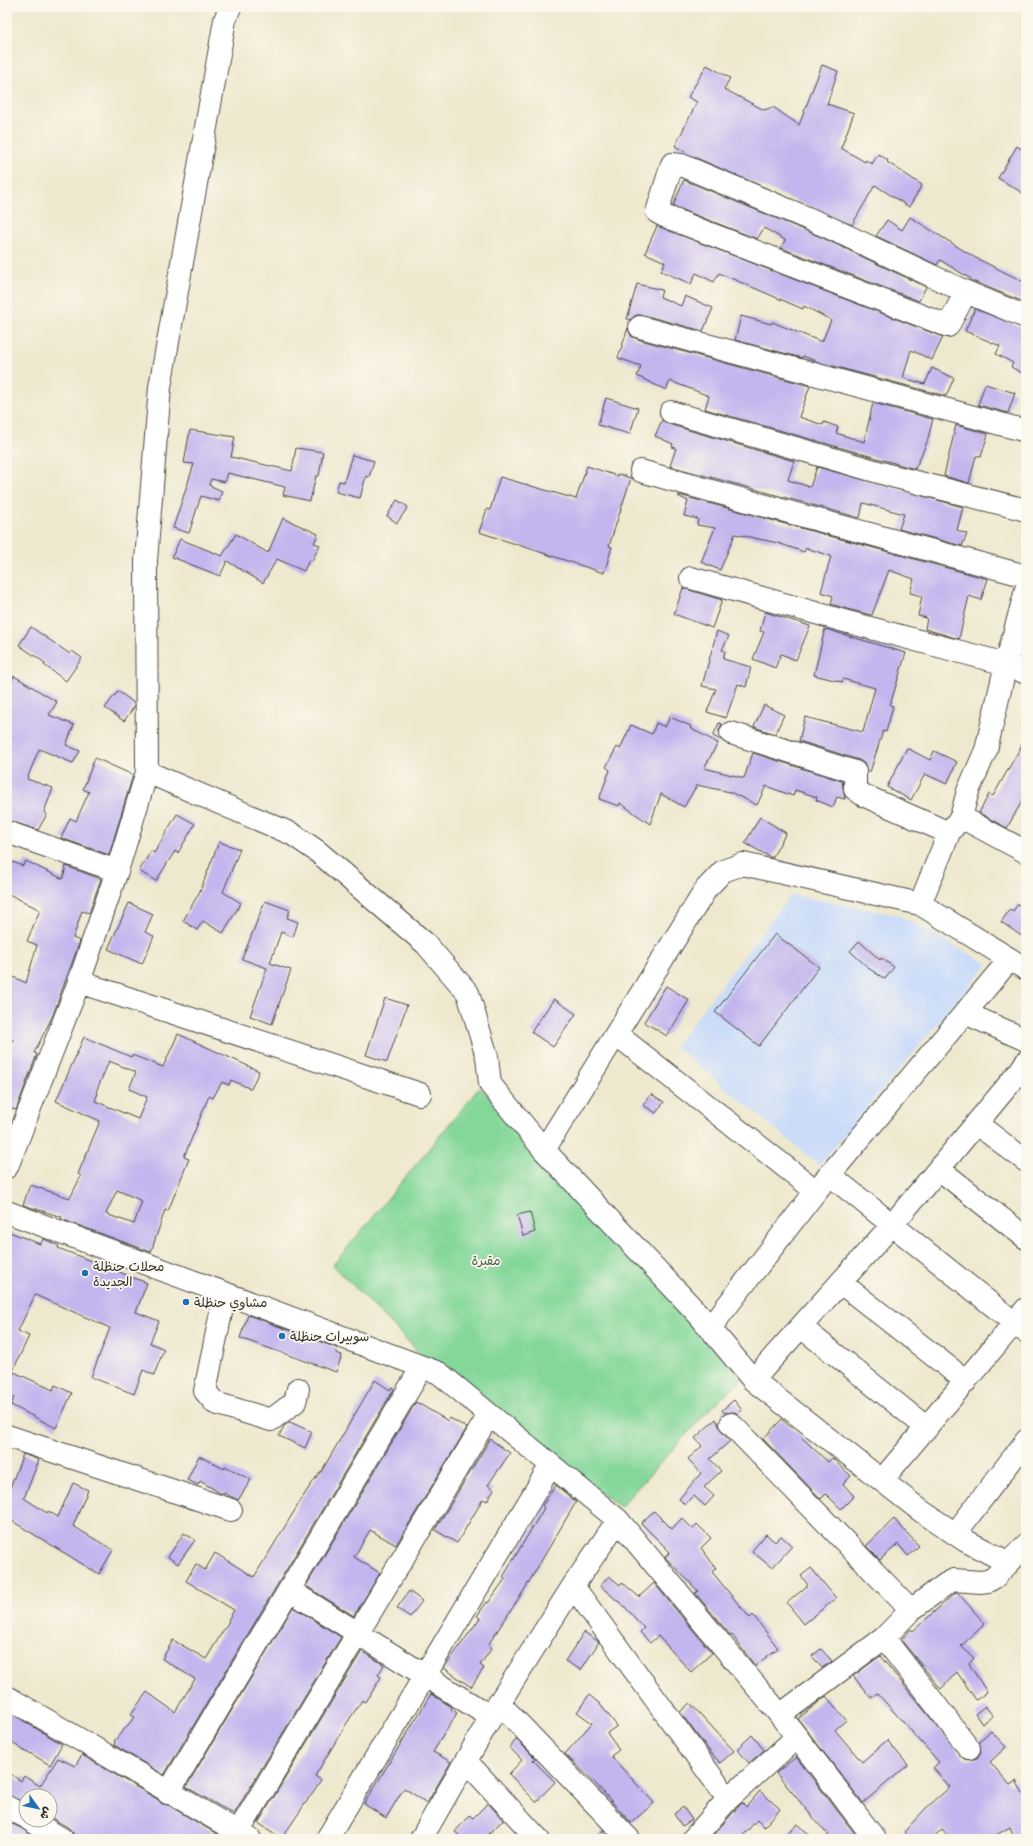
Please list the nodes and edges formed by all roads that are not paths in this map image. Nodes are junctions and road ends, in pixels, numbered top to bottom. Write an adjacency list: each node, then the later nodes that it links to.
1 (230, 7): 15 (street)
2 (966, 292): 2 (street); 3 (street)
3 (1026, 317)
4 (640, 327): 6 (street)
5 (671, 412): 8 (street)
6 (1026, 431)
7 (641, 471): 9 (street)
8 (1026, 510)
9 (1026, 576)
10 (691, 578): 12 (street)
11 (1026, 590): 12 (street)
12 (1006, 664): 13 (street); 16 (street)
13 (1026, 672)
14 (731, 733): 16 (street)
15 (147, 772): 19 (street); 29 (street)
16 (955, 825): 18 (street); 20 (street)
17 (7, 832): 19 (street)
18 (1026, 852)
19 (117, 871): 22 (street)
20 (920, 904): 21 (street); 24 (street)
21 (1018, 964): 23 (street)
22 (79, 982): 27 (street); 31 (street)
23 (965, 1012): 25 (street); 33 (street)
24 (616, 1034): 29 (street); 34 (street)
25 (1026, 1040)
26 (1024, 1070): 28 (street)
27 (420, 1094)
28 (977, 1124): 30 (street); 32 (street)
29 (544, 1150): 42 (street)
30 (1026, 1161)
31 (7, 1167)
32 (939, 1168): 36 (street); 37 (street)
33 (830, 1175): 34 (street); 36 (street)
34 (816, 1191): 42 (street)
35 (7, 1212): 39 (street)
36 (892, 1225): 38 (street); 40 (street)
37 (1026, 1238)
38 (841, 1282): 41 (street); 45 (street)
39 (224, 1293): 43 (street); 46 (street)
40 (1022, 1321): 45 (street)
41 (801, 1327): 44 (street); 49 (street)
42 (710, 1328): 44 (street)
43 (422, 1367): 47 (street); 60 (street)
44 (753, 1380): 53 (street)
45 (966, 1381): 49 (street)
46 (298, 1390)
47 (489, 1415): 52 (street); 62 (street)
48 (731, 1424): 61 (street)
49 (927, 1428): 53 (street)
50 (7, 1436): 54 (street)
51 (1026, 1441): 56 (street)
52 (551, 1465): 55 (street); 64 (street)
53 (882, 1480): 56 (street)
54 (231, 1510)
55 (618, 1520): 59 (street); 67 (street)
56 (955, 1534): 58 (street)
57 (1026, 1545): 58 (street)
58 (1009, 1563): 61 (street)
59 (573, 1586): 66 (street); 72 (street)
60 (289, 1590): 62 (street); 71 (street)
61 (911, 1610): 63 (street)
62 (356, 1634): 64 (street); 76 (street)
63 (884, 1638): 67 (street); 69 (street)
64 (425, 1676): 66 (street); 78 (street)
65 (7, 1697): 71 (street)
66 (495, 1710): 70 (street); 81 (street)
67 (780, 1714): 68 (street)
68 (798, 1737): 72 (street); 83 (street)
69 (968, 1748)
70 (466, 1761): 79 (street); 80 (street)
71 (168, 1792): 76 (street)
72 (728, 1799): 82 (street)
73 (7, 1807): 74 (street)
74 (18, 1813)
75 (43, 1828): 77 (street)
76 (241, 1837)
77 (62, 1839)
78 (327, 1839)
79 (421, 1839)
80 (538, 1839)
81 (629, 1839)
82 (695, 1839)
83 (875, 1839)

